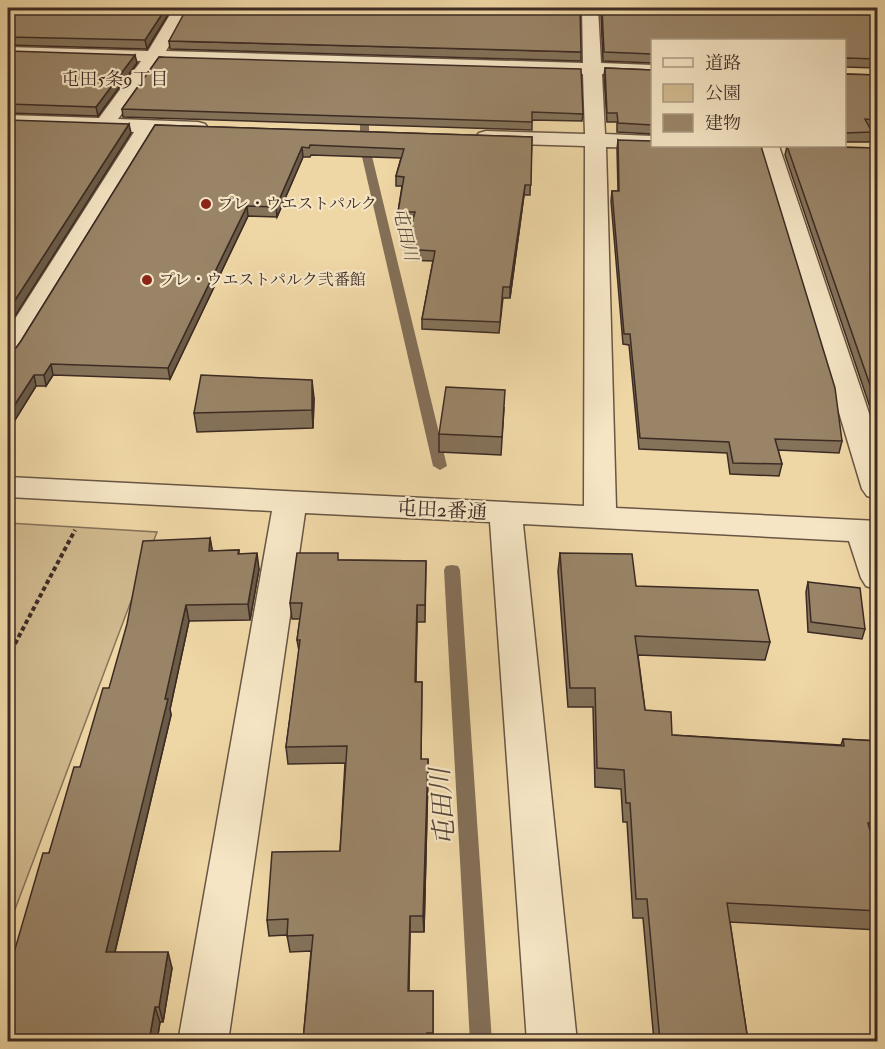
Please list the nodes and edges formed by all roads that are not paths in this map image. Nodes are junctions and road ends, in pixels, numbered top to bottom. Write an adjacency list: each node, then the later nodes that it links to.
1 (182, 8): 4 (street)
2 (588, 8): 5 (street)
3 (8, 52): 4 (street)
4 (154, 56): 5 (street); 8 (street)
5 (592, 68): 6 (street); 12 (street)
6 (651, 70)
7 (8, 121): 8 (street)
8 (104, 125): 9 (street)
9 (148, 126): 10 (street); 15 (street)
10 (219, 129)
11 (469, 136): 12 (street)
12 (595, 140): 13 (street); 20 (street)
13 (651, 142)
14 (780, 147): 17 (street)
15 (8, 351)
16 (8, 487): 18 (street, 屯田2番通)
17 (878, 489)
18 (290, 502): 19 (street, 屯田2番通); 23 (street)
19 (506, 513): 20 (street, 屯田2番通); 24 (street)
20 (600, 518): 21 (street, 屯田2番通)
21 (870, 532): 22 (street)
22 (878, 578)
23 (203, 1041)
24 (552, 1041)

